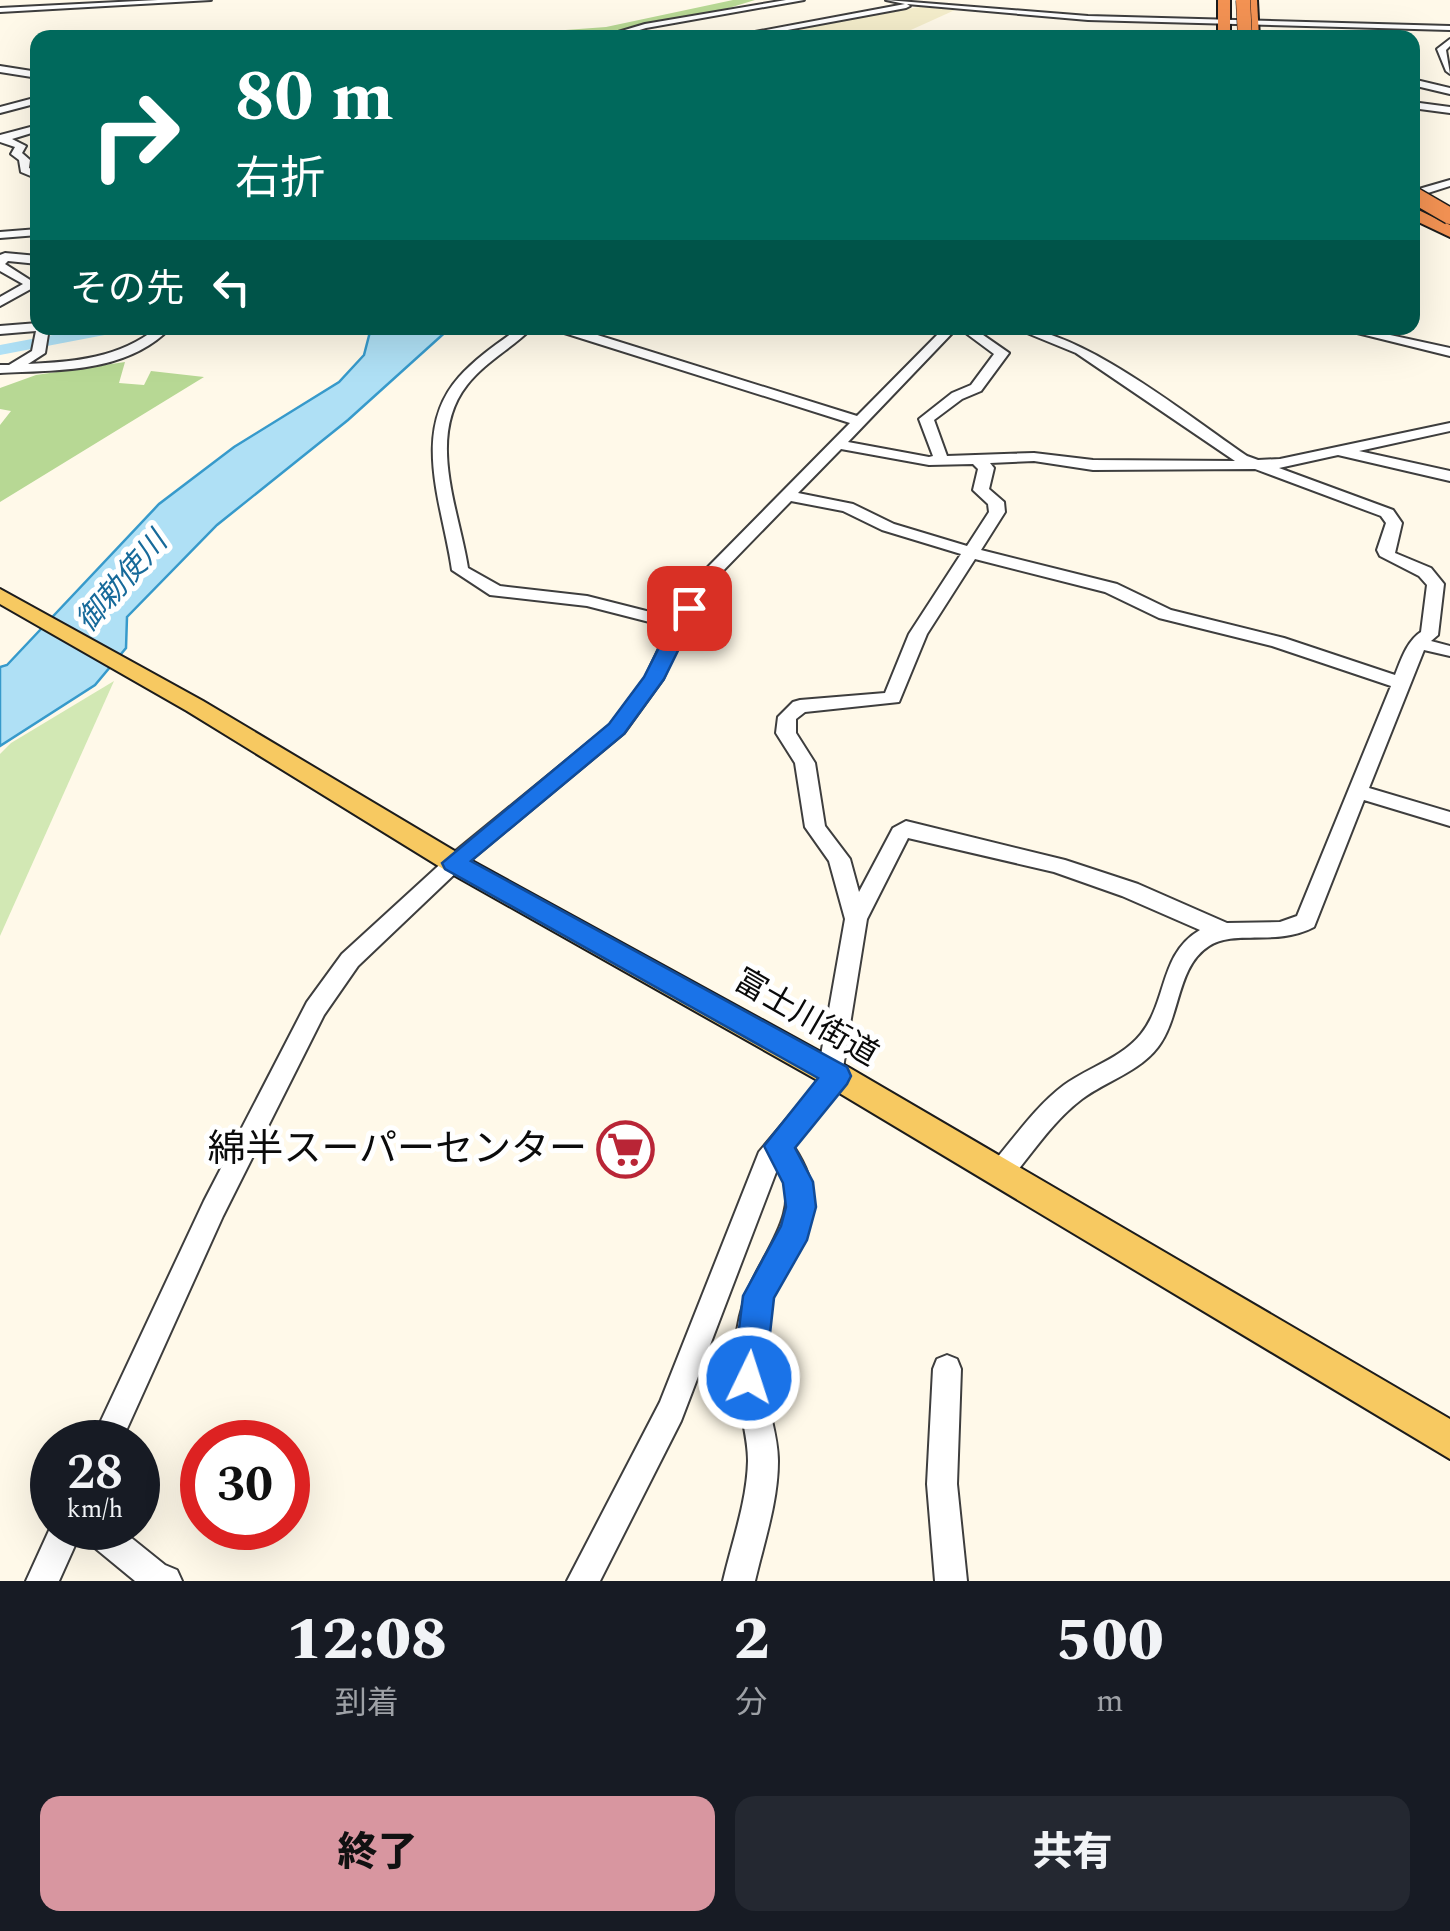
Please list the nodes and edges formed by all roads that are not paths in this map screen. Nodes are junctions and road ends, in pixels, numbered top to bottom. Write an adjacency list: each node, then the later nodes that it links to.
1 (207, 0): 10 (street)
2 (890, 0): 8 (street)
3 (1224, 0): 14 (highway)
4 (1244, 0): 22 (highway, bridge)
5 (1251, 0): 15 (highway)
6 (796, 1): 9 (street); 13 (street)
7 (1044, 1): 11 (street)
8 (913, 5): 11 (street); 13 (street)
9 (750, 9): 12 (street); 18 (street)
10 (0, 10)
11 (1038, 14): 14 (street)
12 (767, 17): 16 (street); 19 (street)
13 (830, 18): 16 (street)
14 (1222, 22): 15 (street); 21 (highway)
15 (1249, 23): 17 (street); 23 (highway)
16 (785, 24): 20 (street)
17 (1450, 28)
18 (631, 30)
19 (692, 30)
20 (760, 30)
21 (1223, 30)
22 (1243, 30)
23 (1251, 30)
24 (1450, 42): 27 (street)
25 (30, 64): 26 (street)
26 (0, 66): 28 (street)
27 (1450, 72)
28 (30, 73)
29 (1420, 84): 30 (street)
30 (1450, 91)
31 (30, 105): 33 (street)
32 (1420, 107): 34 (street)
33 (0, 110)
34 (1450, 110)
35 (30, 130): 36 (street)
36 (2, 137): 37 (street)
37 (30, 172)
38 (1450, 182): 39 (street)
39 (1420, 191)
40 (1420, 196): 41 (highway, bridge)
41 (1450, 213)
42 (1420, 216): 43 (highway)
43 (1450, 232)
44 (30, 233): 45 (street)
45 (0, 236)
46 (30, 260): 47 (street)
47 (1, 267): 48 (street)
48 (30, 283)
49 (30, 285): 50 (street)
50 (0, 302)
51 (30, 329): 52 (street)
52 (0, 330)
53 (40, 335): 62 (street)
54 (155, 335): 62 (street)
55 (517, 335): 75 (street)
56 (585, 335): 63 (street)
57 (944, 335): 63 (street)
58 (975, 335): 68 (street)
59 (1040, 335): 69 (street)
60 (1374, 335): 61 (street)
61 (1450, 352)
62 (2, 370)
63 (859, 421): 65 (street)
64 (1450, 427): 66 (street)
65 (837, 444): 68 (street); 71 (street)
66 (1336, 450): 69 (street); 70 (street)
67 (978, 460): 68 (street); 69 (street); 72 (street)
68 (942, 461)
69 (1254, 466): 73 (street)
70 (1450, 476)
71 (788, 496): 72 (street); 75 (street)
72 (974, 553): 78 (street); 82 (street)
73 (1443, 585): 76 (street)
74 (0, 595): 81 (main road, 富士川街道)
75 (679, 624): 81 (street)
76 (1419, 643): 77 (street); 78 (street)
77 (1450, 650)
78 (1401, 683): 79 (street)
79 (1356, 791): 80 (street); 83 (street)
80 (1450, 819)
81 (454, 863): 84 (main road, 富士川街道); 88 (street)
82 (856, 919): 83 (street); 84 (street)
83 (1222, 930): 86 (street)
84 (834, 1074): 85 (street); 86 (main road, 富士川街道)
85 (779, 1146): 94 (street); 95 (street)
86 (1000, 1172): 89 (main road, 富士川街道)
87 (947, 1369): 96 (street)
88 (116, 1420)
89 (1450, 1440)
90 (57, 1550): 92 (street)
91 (121, 1550): 93 (street)
92 (42, 1581)
93 (166, 1581)
94 (584, 1581)
95 (739, 1581)
96 (951, 1581)

